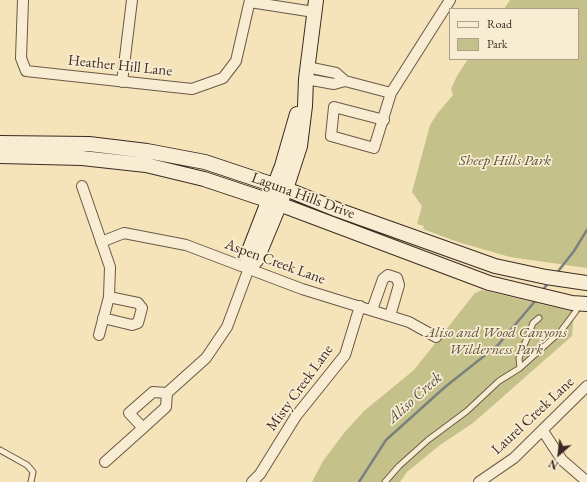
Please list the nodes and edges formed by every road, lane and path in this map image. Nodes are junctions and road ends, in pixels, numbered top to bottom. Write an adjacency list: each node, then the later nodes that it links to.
1 (23, 0): 7 (street, Heather Hill Lane)
2 (132, 0): 7 (street)
3 (450, 0): 8 (street)
4 (250, 1): 5 (street); 7 (street, Heather Hill Lane)
5 (315, 6): 6 (main road)
6 (306, 78): 8 (street); 13 (main road)
7 (122, 82)
8 (391, 93): 9 (street)
9 (384, 120): 9 (street)
10 (0, 143): 13 (main road, Laguna Hills Drive)
11 (0, 156): 14 (main road, Laguna Hills Drive)
12 (82, 186): 15 (street)
13 (280, 187): 14 (main road); 17 (main road, Laguna Hills Drive)
14 (274, 202): 16 (main road); 19 (main road, Laguna Hills Drive)
15 (101, 242): 16 (street, Aspen Creek Lane); 18 (street)
16 (249, 268): 20 (street, Aspen Creek Lane); 29 (street)
17 (587, 283)
18 (109, 297): 23 (street); 23 (street)
19 (579, 304): 27 (lane)
20 (360, 306): 21 (street, Aspen Creek Lane); 36 (street, Misty Creek Lane)
21 (372, 310): 22 (street, Aspen Creek Lane); 22 (street)
22 (390, 316): 26 (street, Aspen Creek Lane)
23 (104, 318): 25 (street)
24 (539, 318): 27 (lane)
25 (99, 335)
26 (436, 337)
27 (520, 368): 37 (lane)
28 (587, 386): 31 (street, Laurel Creek Lane)
29 (167, 393): 30 (street); 30 (street)
30 (143, 428): 33 (street)
31 (543, 431): 34 (street); 38 (street, Laurel Creek Lane)
32 (0, 450): 35 (lane)
33 (105, 462)
34 (587, 480)
35 (31, 482)
36 (252, 482)
37 (385, 482)
38 (479, 482)

